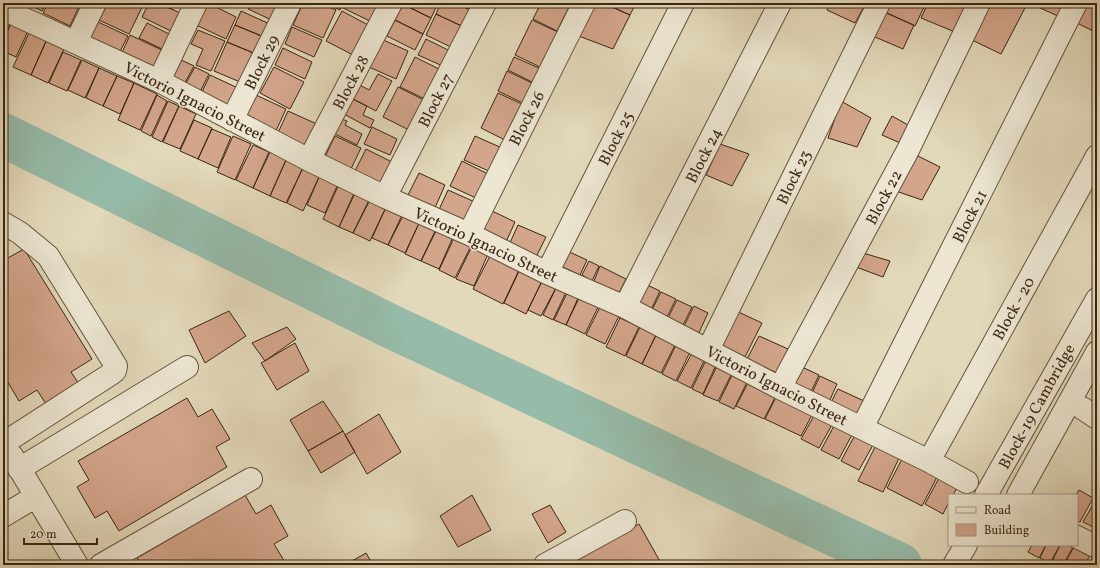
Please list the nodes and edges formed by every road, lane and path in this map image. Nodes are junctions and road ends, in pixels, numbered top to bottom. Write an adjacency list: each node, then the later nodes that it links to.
1 (95, 3): 13 (street)
2 (196, 3): 14 (street)
3 (290, 3): 15 (street, Block 29)
4 (391, 3): 17 (street, Block 28)
5 (485, 3): 18 (street, Block 27)
6 (584, 3): 20 (street, Block 26)
7 (683, 3): 21 (street, Block 25)
8 (780, 3): 23 (street, Block 24)
9 (879, 3): 24 (street, Block 23)
10 (979, 3): 27 (street, Block 22)
11 (1076, 3): 28 (street, Block 21)
12 (3, 9): 13 (street, Victorio Ignacio Street)
13 (76, 42): 14 (street, Victorio Ignacio Street)
14 (159, 81): 15 (street, Victorio Ignacio Street)
15 (232, 120): 17 (street, Victorio Ignacio Street)
16 (1097, 156): 30 (street, Block - 20)
17 (309, 160): 18 (street, Victorio Ignacio Street)
18 (385, 197): 20 (street, Victorio Ignacio Street)
19 (3, 223): 29 (street)
20 (469, 234): 21 (street, Victorio Ignacio Street)
21 (548, 273): 23 (street, Victorio Ignacio Street)
22 (1097, 299): 34 (street, Block-19 Cambridge)
23 (625, 307): 24 (street, Victorio Ignacio Street)
24 (708, 350): 27 (street, Victorio Ignacio Street)
25 (1097, 352): 35 (street, Block-19 Cambridge)
26 (187, 367): 31 (street)
27 (780, 388): 28 (street, Victorio Ignacio Street)
28 (862, 428): 30 (street, Victorio Ignacio Street)
29 (3, 442): 31 (street)
30 (929, 461): 33 (street, Victorio Ignacio Street)
31 (19, 469): 36 (street)
32 (251, 479): 43 (street)
33 (967, 482)
34 (987, 494)
35 (1019, 494)
36 (35, 497): 37 (street); 42 (street)
37 (3, 516)
38 (625, 521): 44 (street)
39 (1078, 538): 41 (street)
40 (965, 546): 45 (street)
41 (1097, 547)
42 (76, 565)
43 (101, 565)
44 (545, 565)
45 (954, 565)

